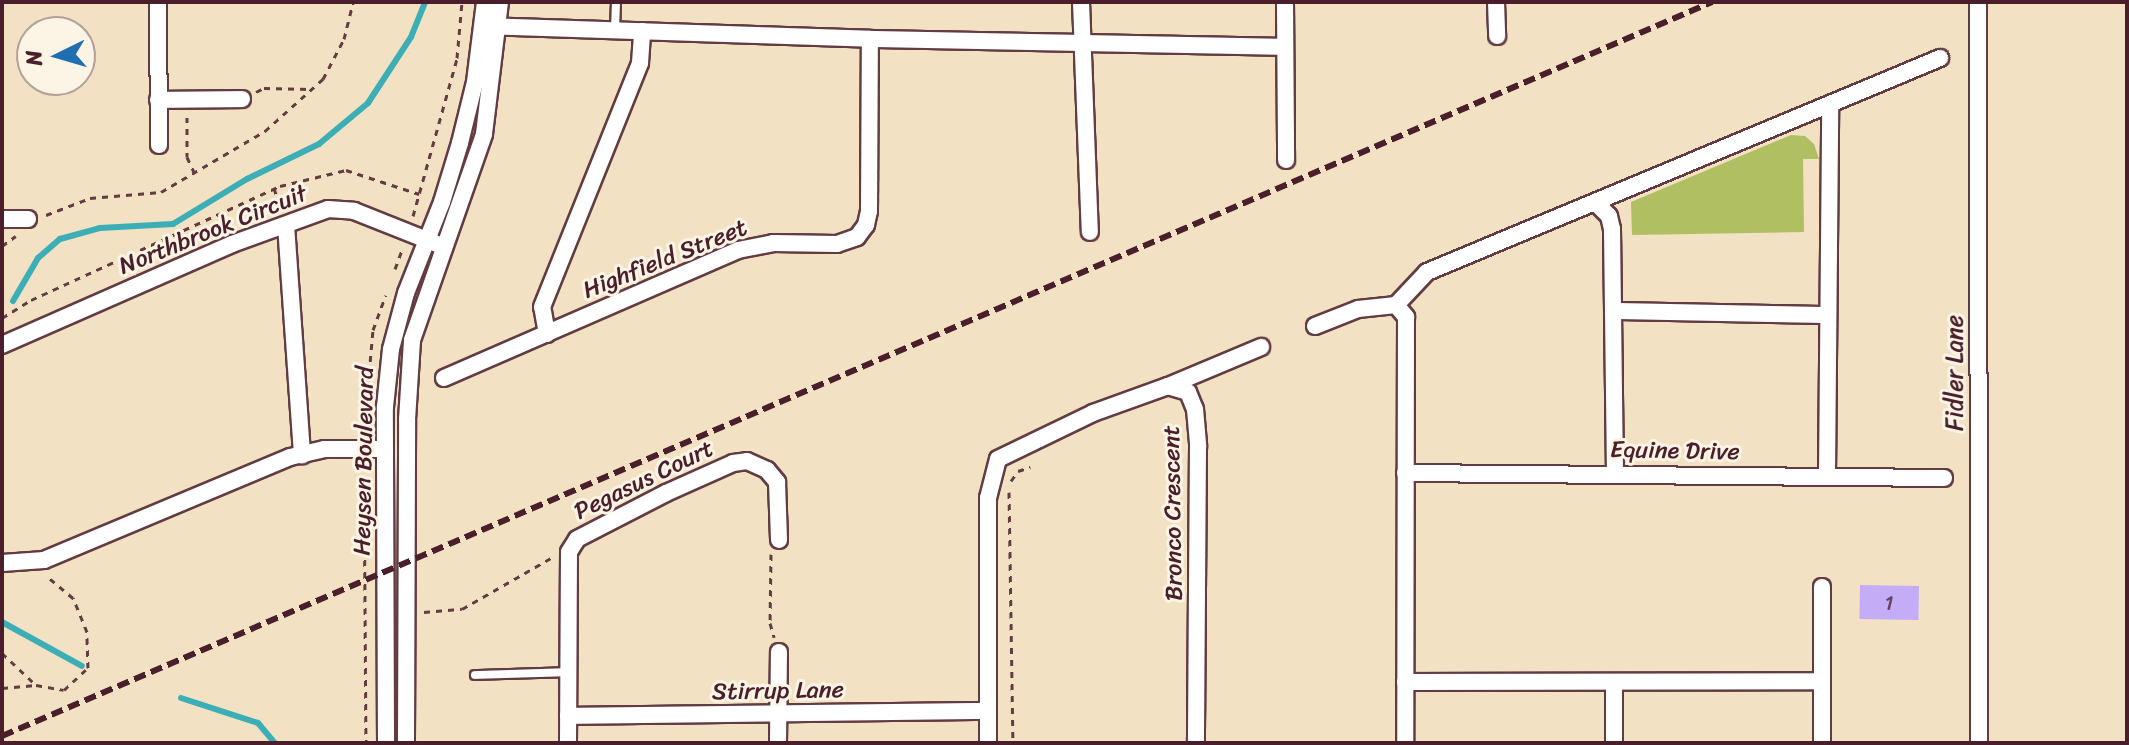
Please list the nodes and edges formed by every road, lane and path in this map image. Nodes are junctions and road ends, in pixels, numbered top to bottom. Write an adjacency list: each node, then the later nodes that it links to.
1 (158, 2): 21 (street)
2 (353, 2): 18 (path)
3 (485, 2): 10 (street, Heysen Boulevard)
4 (500, 2): 10 (street, Heysen Boulevard)
5 (616, 2): 11 (lane)
6 (1081, 2): 15 (street)
7 (1285, 2): 16 (street)
8 (1496, 2): 13 (street)
9 (1978, 2): 81 (street, Fidler Lane)
10 (491, 26): 11 (street); 32 (street, Heysen Boulevard); 33 (street, Heysen Boulevard)
11 (615, 30): 12 (street)
12 (642, 31): 14 (street); 39 (street)
13 (1497, 36)
14 (870, 39): 15 (street); 39 (street, Highfield Street)
15 (1080, 40): 16 (street); 31 (street)
16 (1283, 47): 24 (street)
17 (1940, 58): 22 (street)
18 (311, 89): 20 (path); 25 (path)
19 (188, 99): 20 (street); 21 (street); 25 (path)
20 (242, 99)
21 (158, 100): 23 (street)
22 (1830, 104): 27 (street); 36 (street)
23 (159, 145)
24 (1286, 160)
25 (194, 172): 29 (path)
26 (419, 194): 37 (path)
27 (1596, 203): 34 (street); 35 (street)
28 (2, 219): 29 (street)
29 (28, 219)
30 (286, 225): 32 (street, Northbrook Circuit); 40 (street, Northbrook Circuit); 45 (street)
31 (1090, 232)
32 (428, 240): 33 (street, Northbrook Circuit); 44 (street, Heysen Boulevard)
33 (446, 248): 72 (street, Heysen Boulevard)
34 (1396, 305): 38 (street); 47 (street)
35 (1613, 311): 36 (street); 48 (street)
36 (1828, 315): 49 (street)
37 (2, 318)
38 (1315, 326)
39 (547, 334): 42 (street, Highfield Street)
40 (2, 345)
41 (1261, 347): 43 (street)
42 (444, 378)
43 (1168, 386): 67 (street, Bronco Crescent); 77 (street, Bronco Crescent)
44 (385, 449): 45 (street); 71 (street, Heysen Boulevard)
45 (302, 455): 54 (street)
46 (1030, 467): 76 (path)
47 (1405, 473): 48 (street, Equine Drive); 63 (street)
48 (1615, 474): 49 (street, Equine Drive)
49 (1827, 476): 50 (street, Equine Drive)
50 (1944, 478)
51 (366, 540): 70 (path)
52 (779, 540): 53 (street, Pegasus Court); 58 (path)
53 (569, 552): 57 (path); 60 (street, Pegasus Court)
54 (2, 563)
55 (40, 574): 65 (path)
56 (1822, 587): 62 (street)
57 (420, 612)
58 (779, 652): 68 (street)
59 (2, 653): 65 (path)
60 (568, 672): 61 (lane); 69 (street, Pegasus Court)
61 (475, 675)
62 (1822, 681): 64 (street); 80 (street)
63 (1405, 682): 64 (street); 78 (street)
64 (1614, 682): 79 (street)
65 (36, 685): 66 (path)
66 (2, 688)
67 (988, 711): 68 (street, Stirrup Lane); 75 (street, Bronco Crescent)
68 (779, 715): 69 (street, Stirrup Lane); 74 (street)
69 (568, 716): 73 (street, Pegasus Court)
70 (366, 743)
71 (386, 743)
72 (406, 743)
73 (568, 743)
74 (778, 743)
75 (988, 743)
76 (1013, 743)
77 (1196, 743)
78 (1405, 743)
79 (1614, 743)
80 (1822, 743)
81 (1979, 743)

